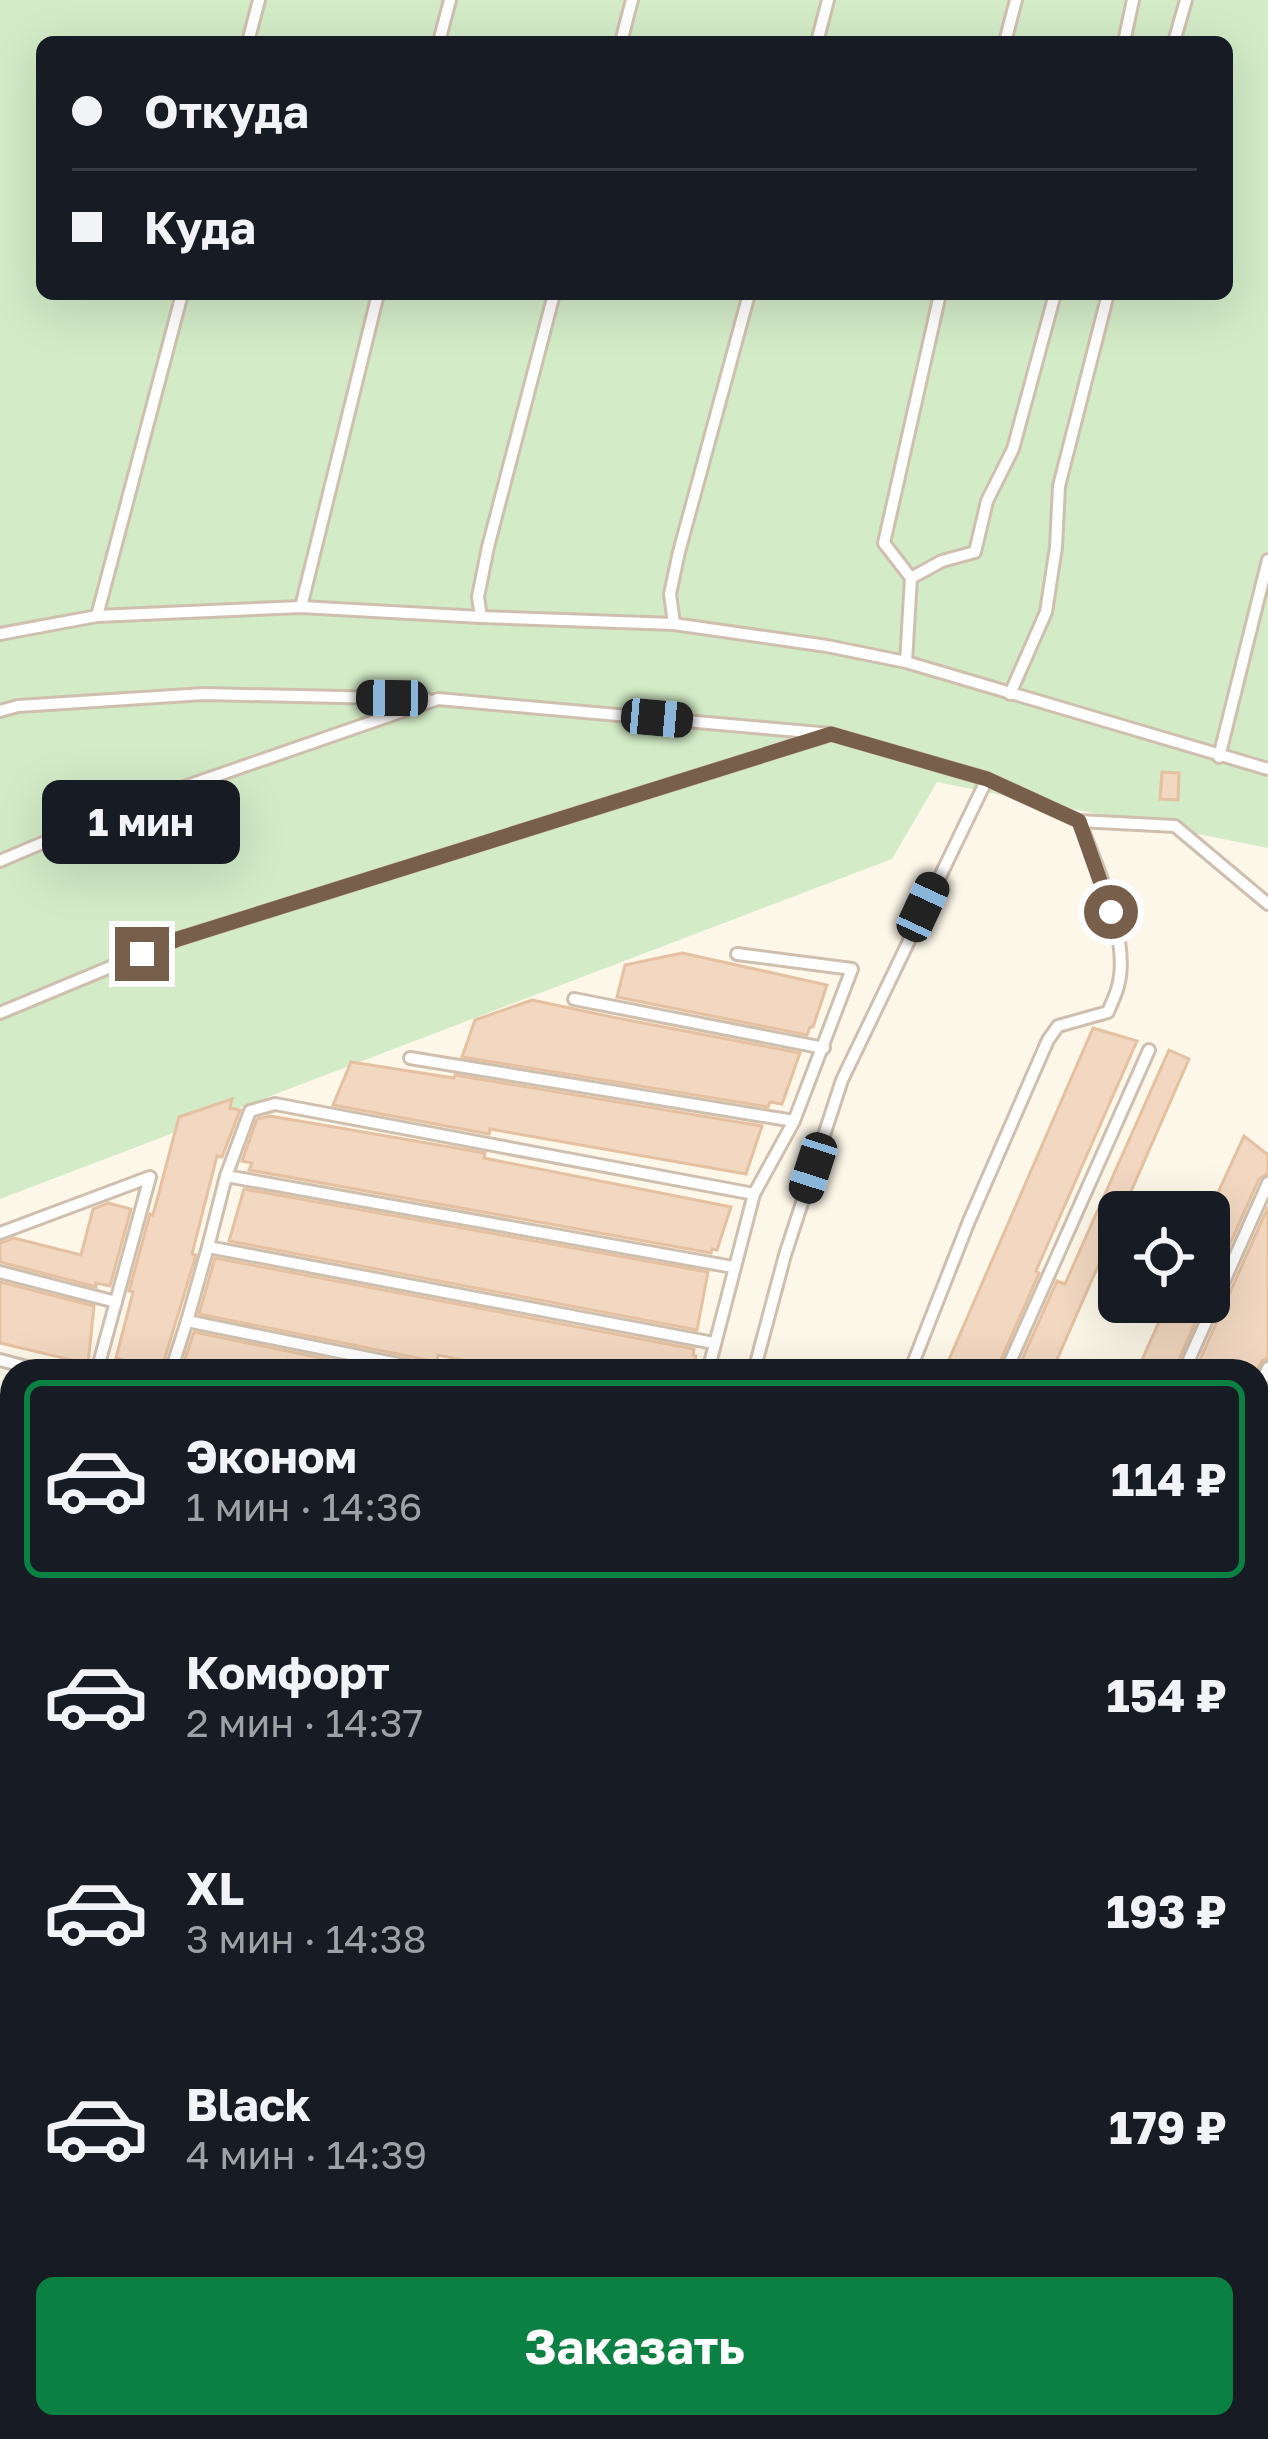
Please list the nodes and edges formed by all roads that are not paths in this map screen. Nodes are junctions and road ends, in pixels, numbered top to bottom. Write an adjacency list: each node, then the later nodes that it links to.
1 (259, 0): 8 (lane)
2 (450, 0): 9 (lane)
3 (632, 0): 10 (lane)
4 (828, 0): 11 (lane)
5 (1016, 0): 12 (lane)
6 (1133, 0): 13 (lane)
7 (1186, 0): 14 (lane)
8 (250, 36)
9 (441, 36)
10 (623, 36)
11 (819, 36)
12 (1007, 36)
13 (1125, 36)
14 (1176, 36)
15 (180, 300): 25 (lane)
16 (376, 300): 24 (lane)
17 (552, 300): 26 (lane)
18 (747, 300): 27 (lane)
19 (939, 300): 23 (lane)
20 (1053, 300): 23 (lane)
21 (1106, 300): 30 (lane)
22 (1268, 560): 34 (lane)
23 (911, 578): 29 (lane)
24 (301, 607): 25 (lane); 26 (lane)
25 (98, 616): 28 (lane)
26 (481, 617): 27 (lane)
27 (674, 624): 29 (lane)
28 (0, 634)
29 (906, 662): 30 (lane)
30 (1010, 694): 34 (lane)
31 (438, 699): 32 (lane); 33 (lane); 38 (lane)
32 (0, 711)
33 (831, 734): 36 (lane); 42 (lane)
34 (1219, 757): 35 (lane)
35 (1268, 769)
36 (987, 779): 37 (lane); 61 (lane)
37 (1079, 821): 39 (lane); 62 (lane)
38 (0, 861)
39 (1268, 904)
40 (736, 954): 43 (lane)
41 (574, 999): 43 (lane)
42 (0, 1013)
43 (824, 1048): 46 (lane)
44 (1149, 1050): 63 (lane)
45 (410, 1058): 46 (lane)
46 (794, 1120): 49 (lane)
47 (226, 1176): 49 (lane); 51 (lane); 52 (lane)
48 (1268, 1184): 64 (lane)
49 (754, 1194): 52 (lane)
50 (0, 1232): 54 (lane)
51 (208, 1247): 55 (lane); 56 (lane)
52 (733, 1267): 56 (lane)
53 (0, 1272): 54 (lane)
54 (116, 1302): 57 (lane)
55 (187, 1321): 58 (lane); 59 (lane)
56 (714, 1343): 60 (lane)
57 (100, 1359)
58 (175, 1359)
59 (374, 1359)
60 (711, 1359)
61 (757, 1359)
62 (915, 1359)
63 (1011, 1359)
64 (1189, 1359)

